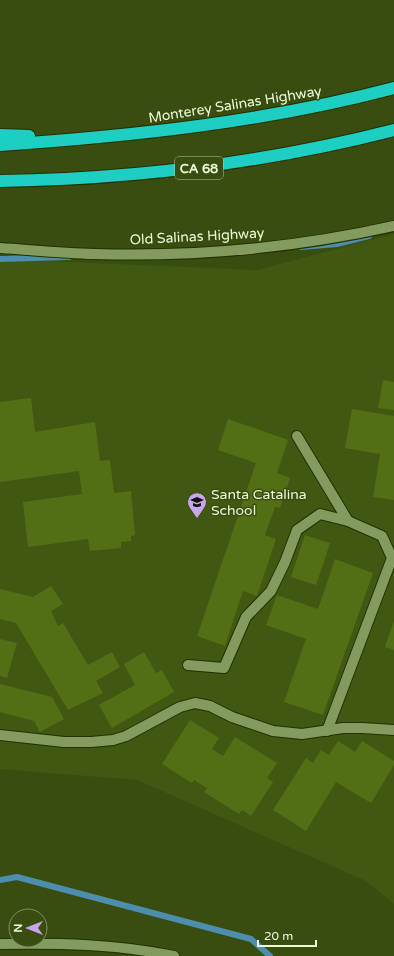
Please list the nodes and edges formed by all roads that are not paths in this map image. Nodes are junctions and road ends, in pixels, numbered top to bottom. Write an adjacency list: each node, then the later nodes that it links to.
1 (394, 88): 4 (highway, Monterey Salinas Highway)
2 (394, 130): 6 (highway, CA 68)
3 (0, 135): 4 (highway)
4 (78, 138): 5 (highway)
5 (0, 145)
6 (0, 181)
7 (394, 226): 8 (street, Old Salinas Highway)
8 (0, 248)
9 (297, 436): 10 (street)
10 (348, 521): 11 (street); 13 (street)
11 (188, 664)
12 (394, 730): 13 (street)
13 (327, 731): 14 (street)
14 (0, 735)
15 (0, 944): 16 (street)
16 (174, 956)

